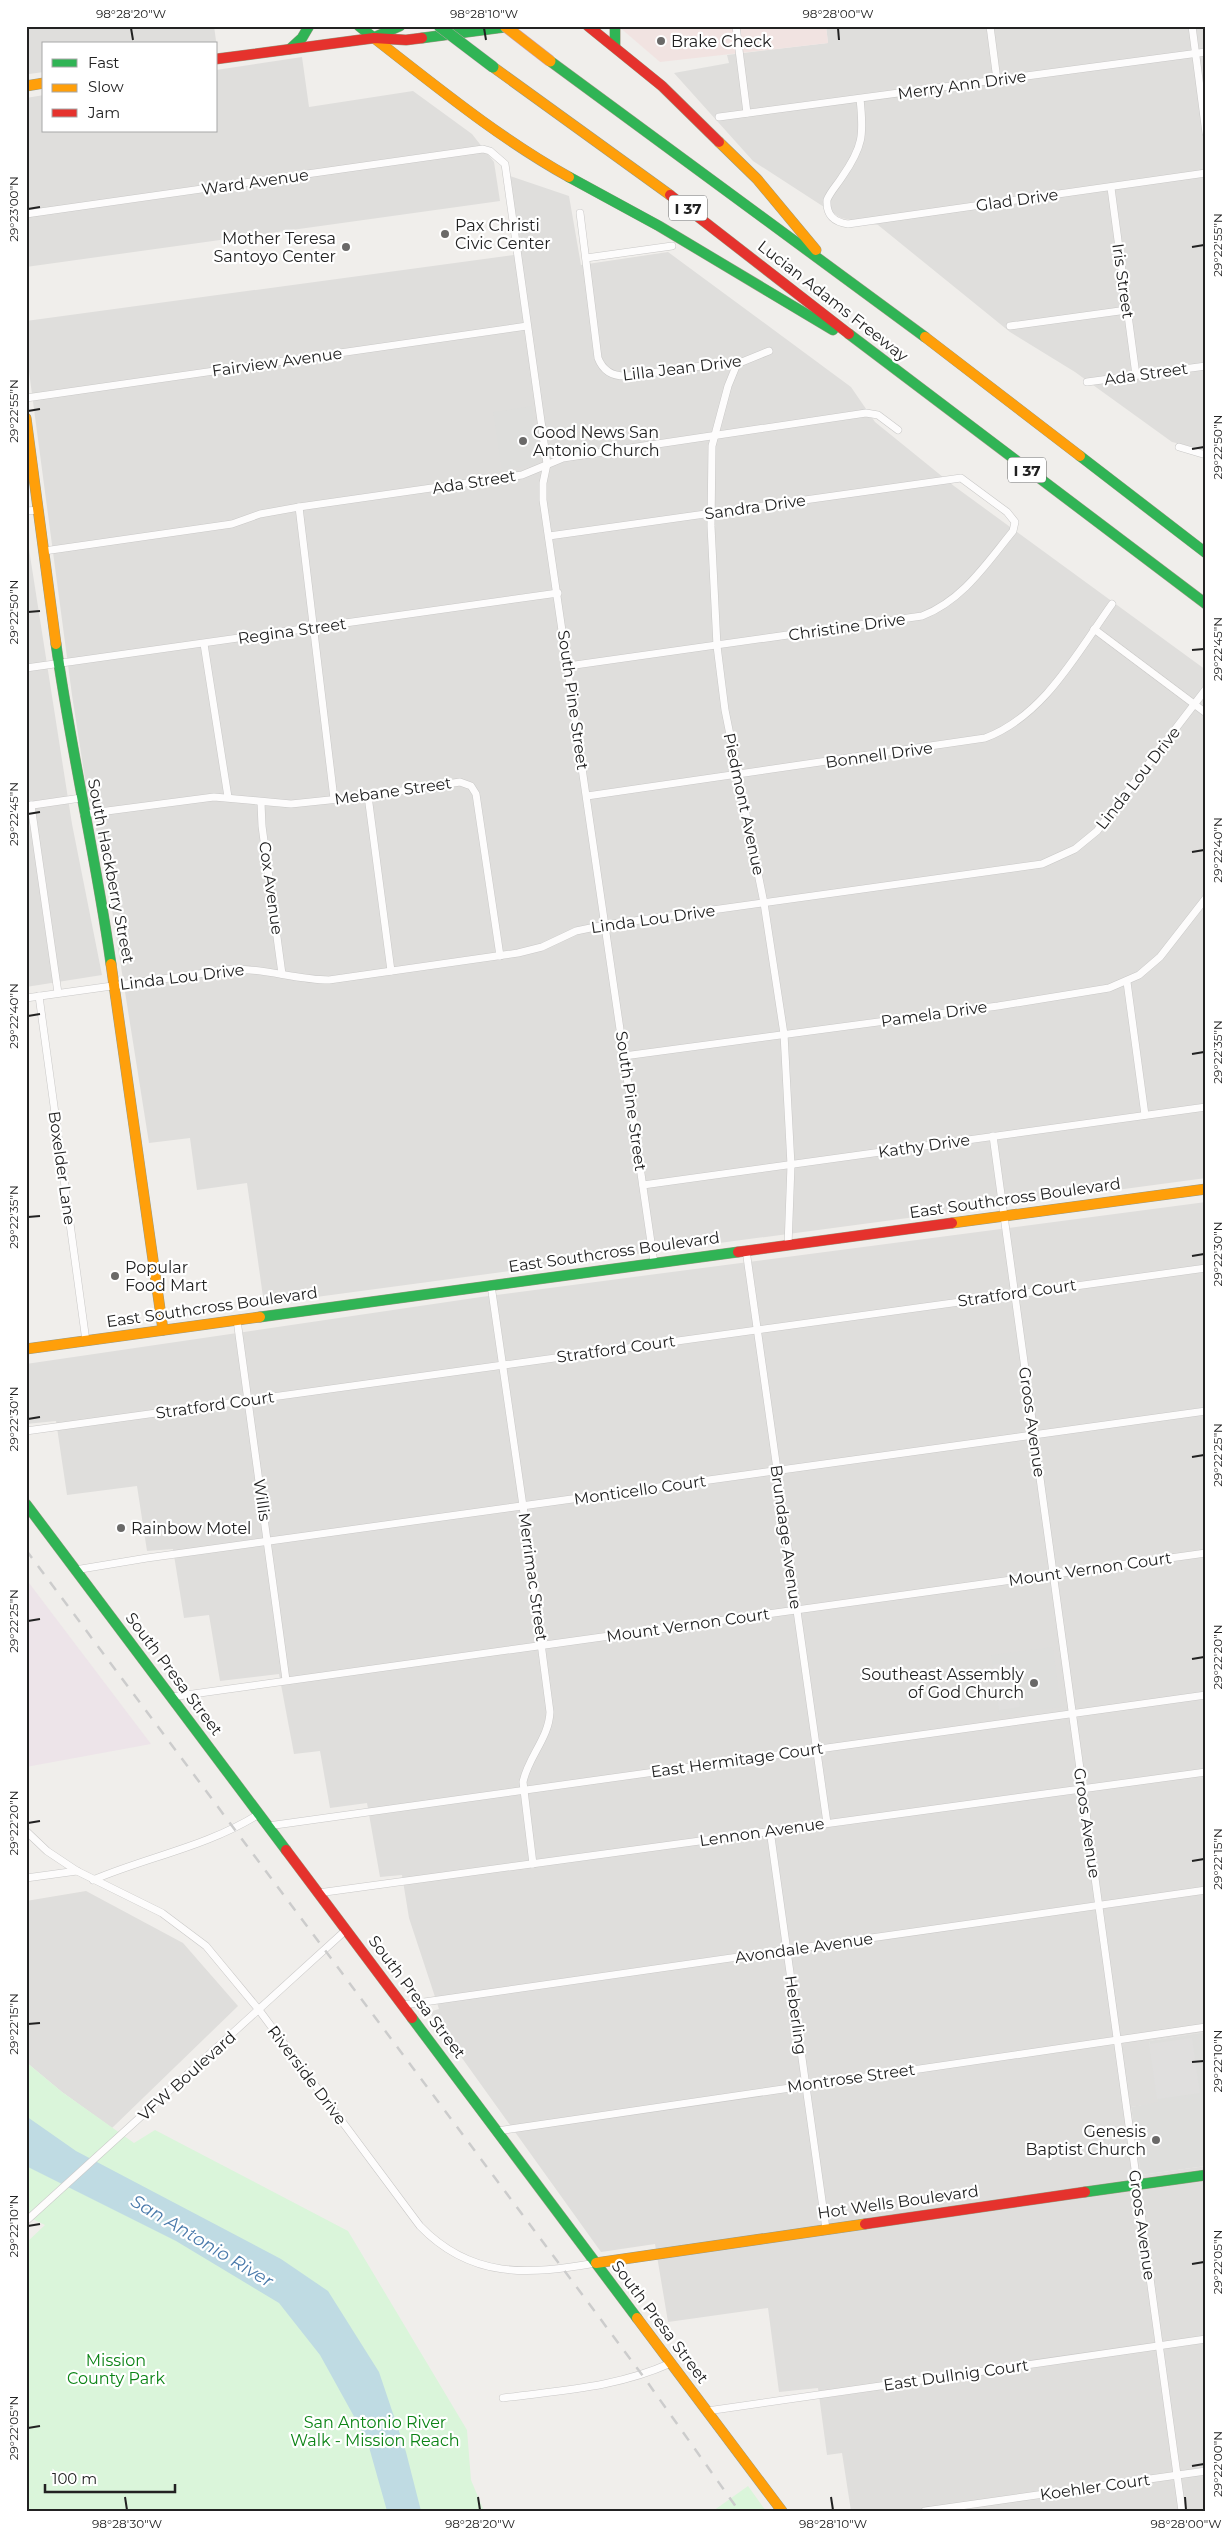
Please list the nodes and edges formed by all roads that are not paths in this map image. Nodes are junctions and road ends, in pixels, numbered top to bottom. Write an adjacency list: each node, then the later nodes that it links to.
1 (309, 26): 14 (main road)
2 (358, 26): 12 (main road)
3 (400, 26): 12 (main road)
4 (439, 26): 37 (main road, Lucian Adams Freeway / I 37, bridge)
5 (505, 26): 32 (main road, Lucian Adams Freeway / I 37, bridge)
6 (515, 26): 12 (main road)
7 (588, 26): 13 (main road)
8 (614, 26): 13 (main road)
9 (736, 26): 22 (street)
10 (990, 26): 18 (street)
11 (1192, 26): 16 (street)
12 (374, 38): 14 (main road); 37 (main road)
13 (615, 47): 32 (main road)
14 (290, 49): 17 (main road)
15 (1206, 52): 16 (street, Merry Ann Drive)
16 (1196, 54): 18 (street, Merry Ann Drive); 24 (street)
17 (218, 59)
18 (997, 80): 21 (street, Merry Ann Drive)
19 (42, 84): 20 (main road)
20 (26, 86)
21 (860, 98): 22 (street, Merry Ann Drive); 27 (street, Glad Drive)
22 (747, 113): 23 (street, Merry Ann Drive)
23 (719, 117)
24 (1206, 133)
25 (483, 149): 29 (street, Ward Avenue); 34 (street, South Pine Street)
26 (1206, 173): 27 (street, Glad Drive)
27 (1110, 188): 33 (street, Iris Street)
28 (580, 213): 31 (street, Lilla Jean Drive)
29 (26, 214)
30 (672, 246): 31 (street)
31 (586, 258): 38 (street, Lilla Jean Drive)
32 (827, 264): 56 (main road, Lucian Adams Freeway / I 37)
33 (1127, 310): 35 (street); 40 (street, Iris Street)
34 (527, 326): 42 (street, Fairview Avenue); 48 (street, South Pine Street)
35 (1010, 326)
36 (769, 351): 38 (street, Lilla Jean Drive)
37 (878, 358): 57 (main road, Lucian Adams Freeway / I 37)
38 (737, 364): 45 (street, Piedmont Avenue)
39 (1206, 366): 40 (street, Ada Street)
40 (1136, 375): 41 (street, Ada Street)
41 (1087, 382)
42 (26, 398)
43 (26, 418): 51 (main road, South Hackberry Street)
44 (898, 430): 45 (street, Ada Street)
45 (714, 436): 48 (street, Ada Street); 53 (street, Piedmont Avenue)
46 (1179, 447): 47 (street)
47 (1206, 455)
48 (547, 464): 50 (street, Ada Street); 54 (street, South Pine Street)
49 (961, 478): 53 (street, Sandra Drive); 65 (street, Christine Drive)
50 (298, 507): 55 (street, Ada Street); 62 (street)
51 (39, 510): 52 (street); 55 (main road, South Hackberry Street)
52 (26, 511)
53 (711, 514): 54 (street, Sandra Drive); 65 (street, Piedmont Avenue)
54 (549, 536): 58 (street, South Pine Street)
55 (44, 551): 66 (main road, South Hackberry Street)
56 (1206, 553)
57 (1176, 582): 60 (main road, Lucian Adams Freeway / I 37); 61 (main road)
58 (558, 593): 62 (street, Regina Street); 67 (street, South Pine Street)
59 (1112, 604): 63 (street, Bonnell Drive)
60 (1206, 604)
61 (1206, 611)
62 (315, 628): 64 (street, Regina Street); 77 (street)
63 (1094, 629): 70 (street); 72 (street, Bonnell Drive)
64 (204, 644): 66 (street, Regina Street); 75 (street)
65 (717, 646): 67 (street, Christine Drive); 72 (street, Piedmont Avenue)
66 (59, 664): 68 (street, Regina Street); 76 (main road, South Hackberry Street)
67 (568, 666): 74 (street, South Pine Street)
68 (26, 668)
69 (1206, 689): 70 (street, Linda Lou Drive)
70 (1195, 705): 71 (street); 82 (street, Linda Lou Drive)
71 (1206, 713)
72 (737, 775): 74 (street, Bonnell Drive); 82 (street, Piedmont Avenue)
73 (368, 796): 77 (street, Mebane Street); 84 (street, Mebane Street); 85 (street)
74 (587, 796): 83 (street, South Pine Street)
75 (228, 797): 78 (street, Mebane Street); 80 (street)
76 (81, 798): 79 (street); 80 (main road, South Hackberry Street)
77 (334, 799): 78 (street, Mebane Street)
78 (261, 802): 86 (street, Cox Avenue)
79 (29, 806): 89 (street)
80 (84, 814): 88 (main road, South Hackberry Street)
81 (1206, 898): 87 (street, Pamela Drive)
82 (764, 903): 83 (street, Linda Lou Drive); 92 (street, Piedmont Avenue)
83 (605, 926): 84 (street, Linda Lou Drive); 93 (street, South Pine Street)
84 (500, 956): 85 (street, Linda Lou Drive)
85 (391, 971): 86 (street, Linda Lou Drive)
86 (282, 974): 88 (street, Linda Lou Drive)
87 (1127, 982): 92 (street, Pamela Drive); 95 (street)
88 (115, 985): 89 (street, Linda Lou Drive); 108 (main road, South Hackberry Street)
89 (58, 993): 90 (street, Linda Lou Drive)
90 (39, 996): 91 (street, Linda Lou Drive); 110 (street, Boxelder Lane)
91 (26, 998)
92 (784, 1034): 93 (street, Pamela Drive); 97 (street, Piedmont Avenue)
93 (624, 1056): 98 (street, South Pine Street)
94 (1206, 1107): 95 (street, Kathy Drive)
95 (1145, 1115): 96 (street, Kathy Drive)
96 (992, 1136): 97 (street, Kathy Drive); 100 (street, Groos Avenue)
97 (791, 1165): 98 (street, Kathy Drive); 101 (street, Piedmont Avenue)
98 (643, 1185): 103 (street, South Pine Street)
99 (1206, 1189): 100 (main road, East Southcross Boulevard)
100 (1003, 1216): 101 (main road, East Southcross Boulevard); 106 (street, Groos Avenue)
101 (788, 1246): 102 (main road, East Southcross Boulevard)
102 (746, 1250): 103 (main road, East Southcross Boulevard); 109 (street, Brundage Avenue)
103 (654, 1263): 105 (main road, East Southcross Boulevard)
104 (1206, 1268): 106 (street, Stratford Court)
105 (491, 1285): 107 (main road, East Southcross Boulevard); 112 (street, Merrimac Street)
106 (1014, 1292): 109 (street, Stratford Court); 116 (street, Groos Avenue)
107 (237, 1320): 108 (main road, East Southcross Boulevard); 113 (street, Willis)
108 (163, 1330): 110 (main road, East Southcross Boulevard)
109 (757, 1330): 112 (street, Stratford Court); 117 (street, Brundage Avenue)
110 (86, 1341): 111 (main road, East Southcross Boulevard)
111 (26, 1349)
112 (503, 1365): 113 (street, Stratford Court); 119 (street, Merrimac Street)
113 (249, 1401): 115 (street, Stratford Court); 120 (street, Willis)
114 (1206, 1412): 116 (street, Monticello Court)
115 (26, 1431)
116 (1034, 1435): 117 (street, Monticello Court); 123 (street, Groos Avenue)
117 (777, 1470): 119 (street, Monticello Court); 124 (street, Brundage Avenue)
118 (26, 1504): 122 (main road, South Presa Street)
119 (523, 1506): 120 (street, Monticello Court); 125 (street, Merrimac Street)
120 (268, 1542): 122 (street, Monticello Court); 126 (street, Willis)
121 (1206, 1553): 123 (street, Mount Vernon Court)
122 (75, 1570): 128 (main road, South Presa Street)
123 (1053, 1574): 124 (street, Mount Vernon Court); 129 (street, Groos Avenue)
124 (797, 1610): 125 (street, Mount Vernon Court); 130 (street, Brundage Avenue)
125 (542, 1645): 126 (street, Mount Vernon Court); 133 (street, Merrimac Street)
126 (286, 1680): 128 (street, Mount Vernon Court)
127 (1206, 1695): 129 (street, East Hermitage Court)
128 (171, 1697): 134 (main road, South Presa Street)
129 (1072, 1713): 130 (street, East Hermitage Court); 132 (street, Groos Avenue)
130 (817, 1749): 133 (street, East Hermitage Court); 135 (street, Brundage Avenue)
131 (1206, 1772): 132 (street, Lennon Avenue)
132 (1082, 1789): 135 (street, Lennon Avenue); 145 (street, Groos Avenue)
133 (524, 1790): 136 (street, East Hermitage Court); 139 (street, Merrimac Street)
134 (259, 1814): 136 (main road, South Presa Street); 142 (street)
135 (827, 1824): 137 (street, Lennon Avenue)
136 (268, 1826): 144 (main road, South Presa Street)
137 (770, 1830): 139 (street, Lennon Avenue); 147 (street, Heberling)
138 (26, 1831): 140 (street, Riverside Drive)
139 (533, 1864): 144 (street, Lennon Avenue)
140 (77, 1871): 141 (street); 142 (street, Riverside Drive)
141 (26, 1878)
142 (93, 1880): 149 (street, Riverside Drive)
143 (1206, 1890): 145 (street, Avondale Avenue)
144 (318, 1893): 146 (main road, South Presa Street)
145 (1099, 1906): 147 (street, Avondale Avenue); 151 (street, Groos Avenue)
146 (346, 1930): 148 (main road, South Presa Street); 149 (street, VFW Boulevard)
147 (786, 1950): 148 (street, Avondale Avenue); 152 (street, Heberling)
148 (403, 2005): 153 (main road, South Presa Street)
149 (259, 2010): 156 (street, VFW Boulevard); 158 (street, Riverside Drive)
150 (1206, 2027): 151 (street, Montrose Street)
151 (1117, 2040): 152 (street, Montrose Street); 155 (street, Groos Avenue)
152 (805, 2085): 153 (street, Montrose Street); 157 (street, Heberling)
153 (497, 2131): 158 (main road, South Presa Street)
154 (1206, 2175): 155 (main road, Hot Wells Boulevard)
155 (1137, 2185): 157 (main road, Hot Wells Boulevard); 160 (street, Groos Avenue)
156 (28, 2219)
157 (826, 2229): 158 (main road, Hot Wells Boulevard)
158 (596, 2263): 161 (main road, South Presa Street)
159 (1206, 2339): 160 (street, East Dullnig Court)
160 (1159, 2346): 163 (street, East Dullnig Court); 165 (street, Groos Avenue)
161 (671, 2363): 162 (street); 163 (main road, South Presa Street)
162 (503, 2398)
163 (707, 2411): 166 (main road, South Presa Street)
164 (1206, 2471): 165 (street, Koehler Court)
165 (1177, 2475): 167 (street, Koehler Court); 168 (street, Groos Avenue)
166 (782, 2511)
167 (925, 2511)
168 (1182, 2511)

